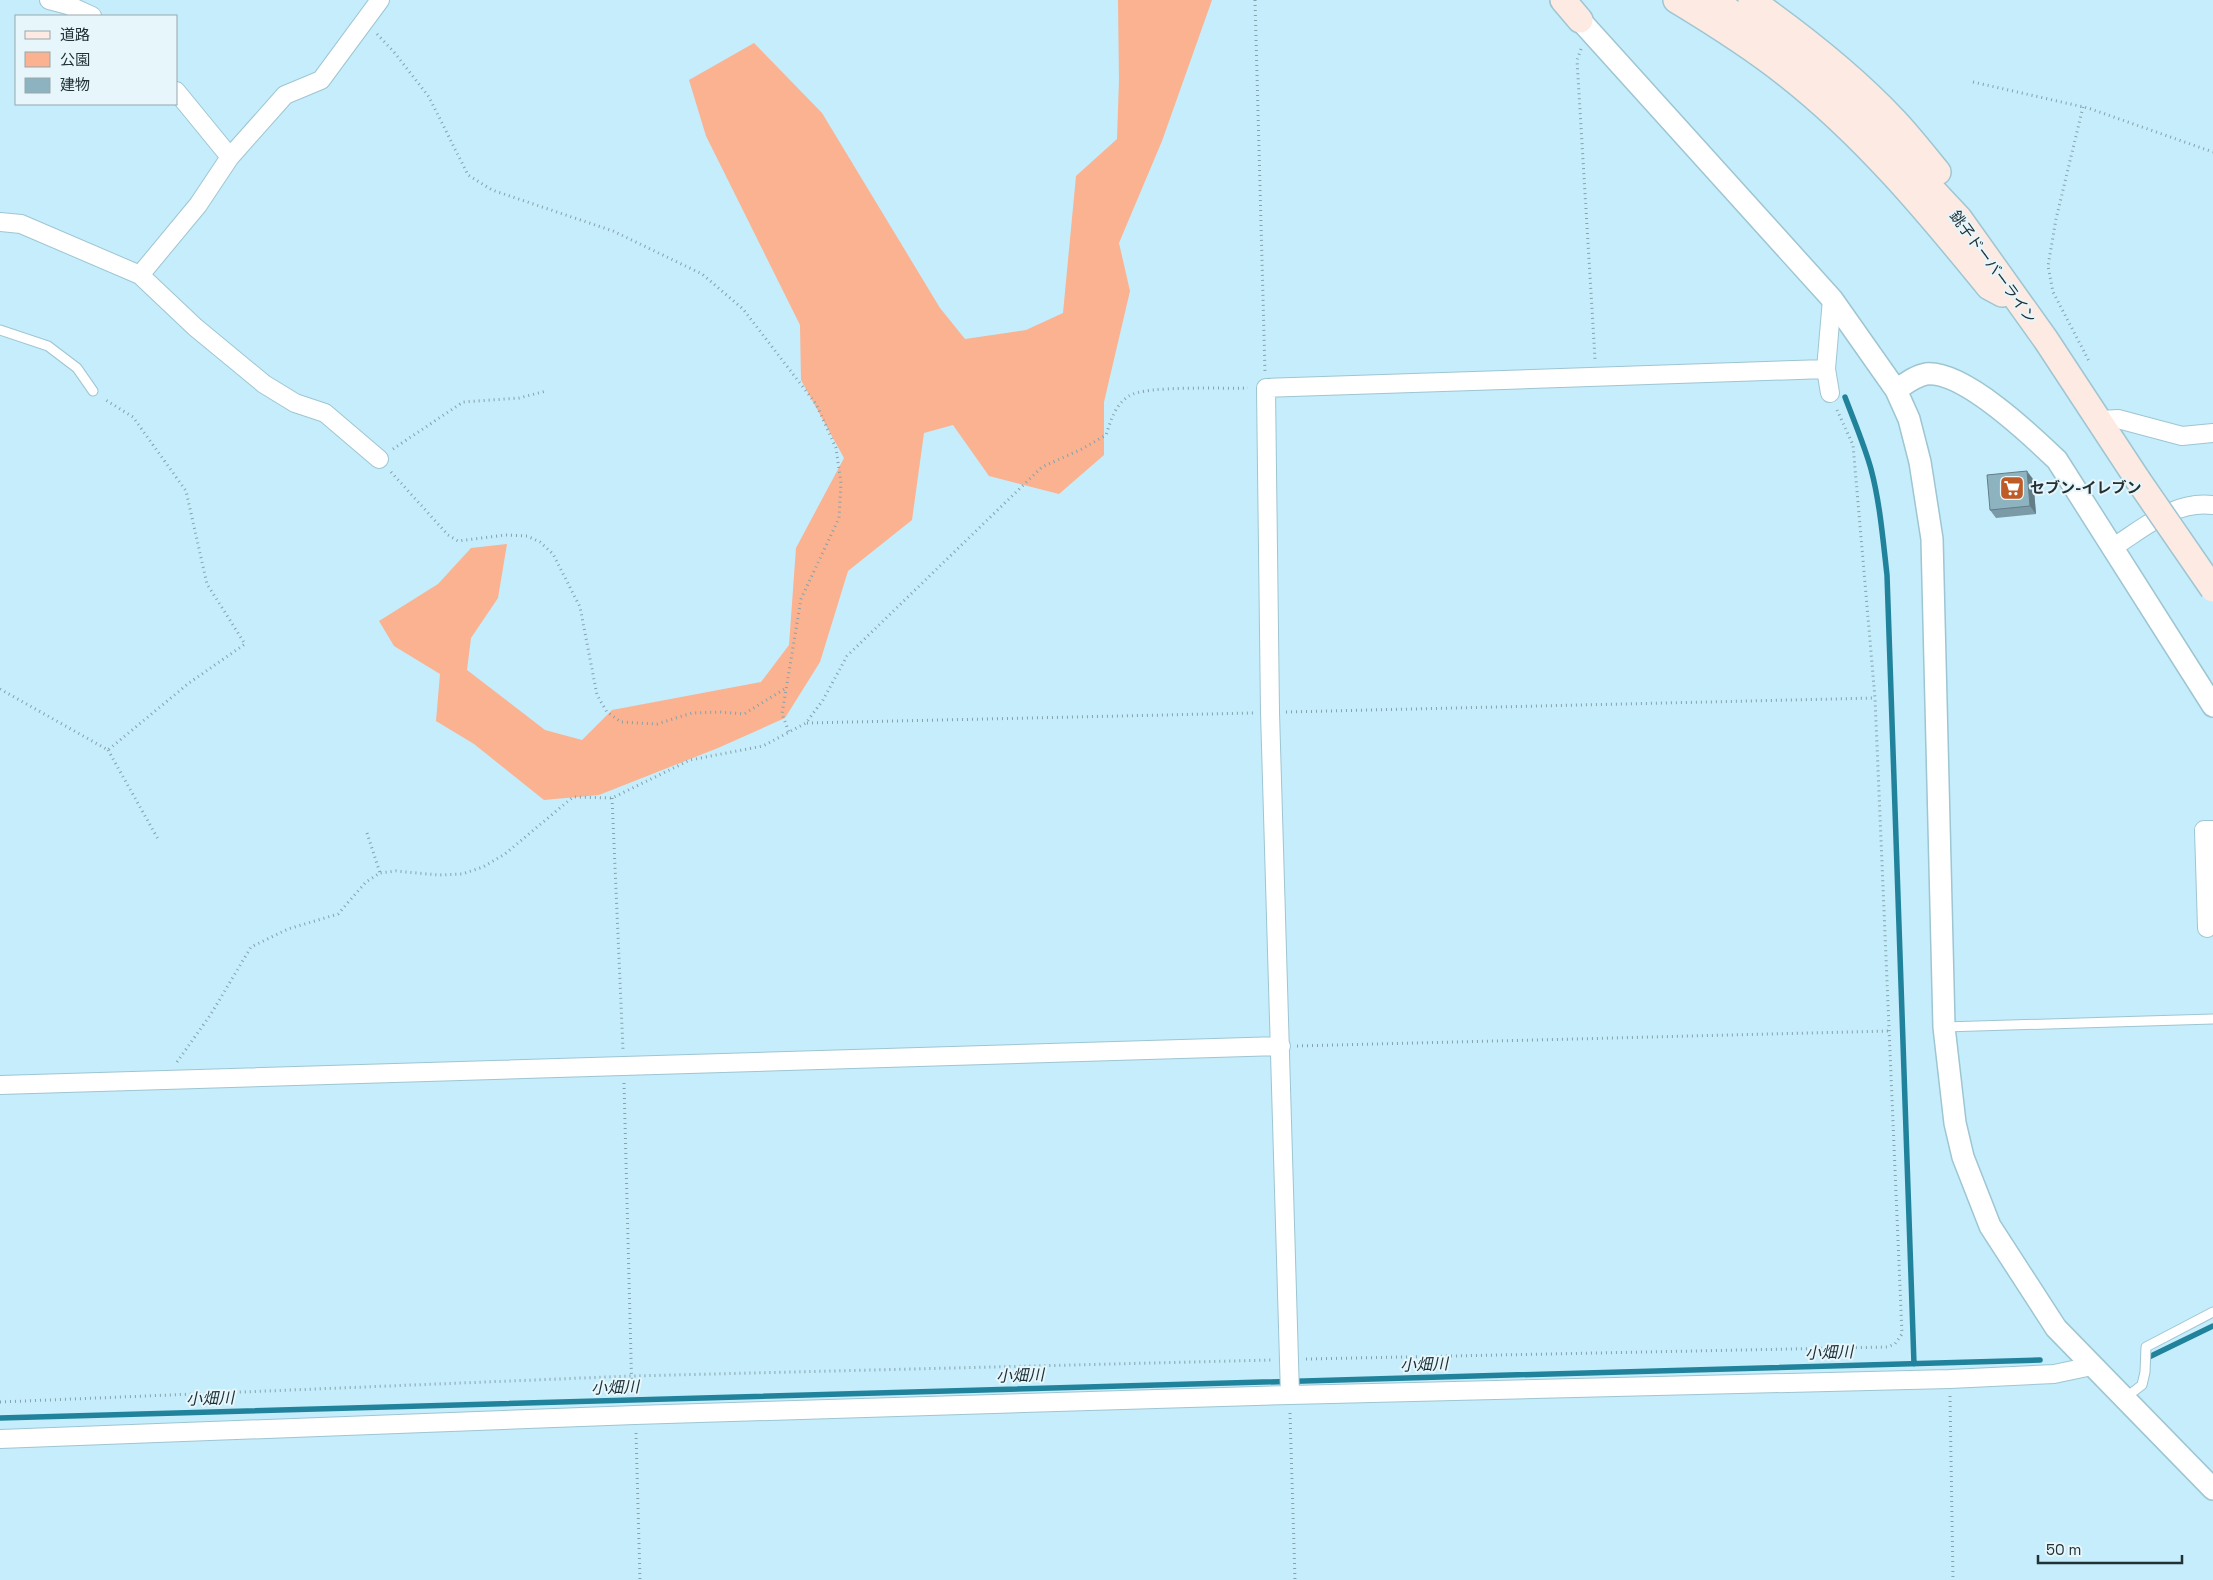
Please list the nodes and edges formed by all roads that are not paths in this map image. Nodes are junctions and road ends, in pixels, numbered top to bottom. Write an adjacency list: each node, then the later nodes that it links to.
1 (49, 0): 7 (street)
2 (380, 0): 10 (street)
3 (1563, 0): 8 (main road)
4 (1676, 0): 15 (main road)
5 (1713, 0): 11 (main road, 銚子ドーバーライン)
6 (1751, 0): 11 (main road)
7 (91, 15)
8 (1585, 16): 14 (street)
9 (178, 93): 10 (street)
10 (230, 157): 13 (street)
11 (1959, 218): 15 (main road, 銚子ドーバーライン)
12 (0, 222): 13 (street)
13 (140, 275): 23 (street)
14 (1832, 299): 17 (street); 18 (street)
15 (2020, 303): 21 (main road, 銚子ドーバーライン)
16 (0, 330): 19 (lane)
17 (1826, 369): 20 (street); 32 (street)
18 (1896, 390): 25 (street); 31 (street)
19 (93, 392)
20 (1830, 393)
21 (2100, 420): 22 (street); 26 (main road, 銚子ドーバーライン, bridge)
22 (2213, 433)
23 (379, 459)
24 (2213, 505): 25 (street)
25 (2112, 548): 27 (street)
26 (2213, 589)
27 (2213, 706)
28 (2213, 830): 29 (street)
29 (2207, 928)
30 (2213, 1019): 31 (lane)
31 (1944, 1026): 35 (street)
32 (1281, 1046): 33 (street); 36 (street)
33 (0, 1085)
34 (2213, 1312): 37 (lane)
35 (2092, 1366): 36 (street); 37 (street)
36 (1290, 1395): 38 (street)
37 (2124, 1398): 39 (street)
38 (0, 1439)
39 (2213, 1489)

